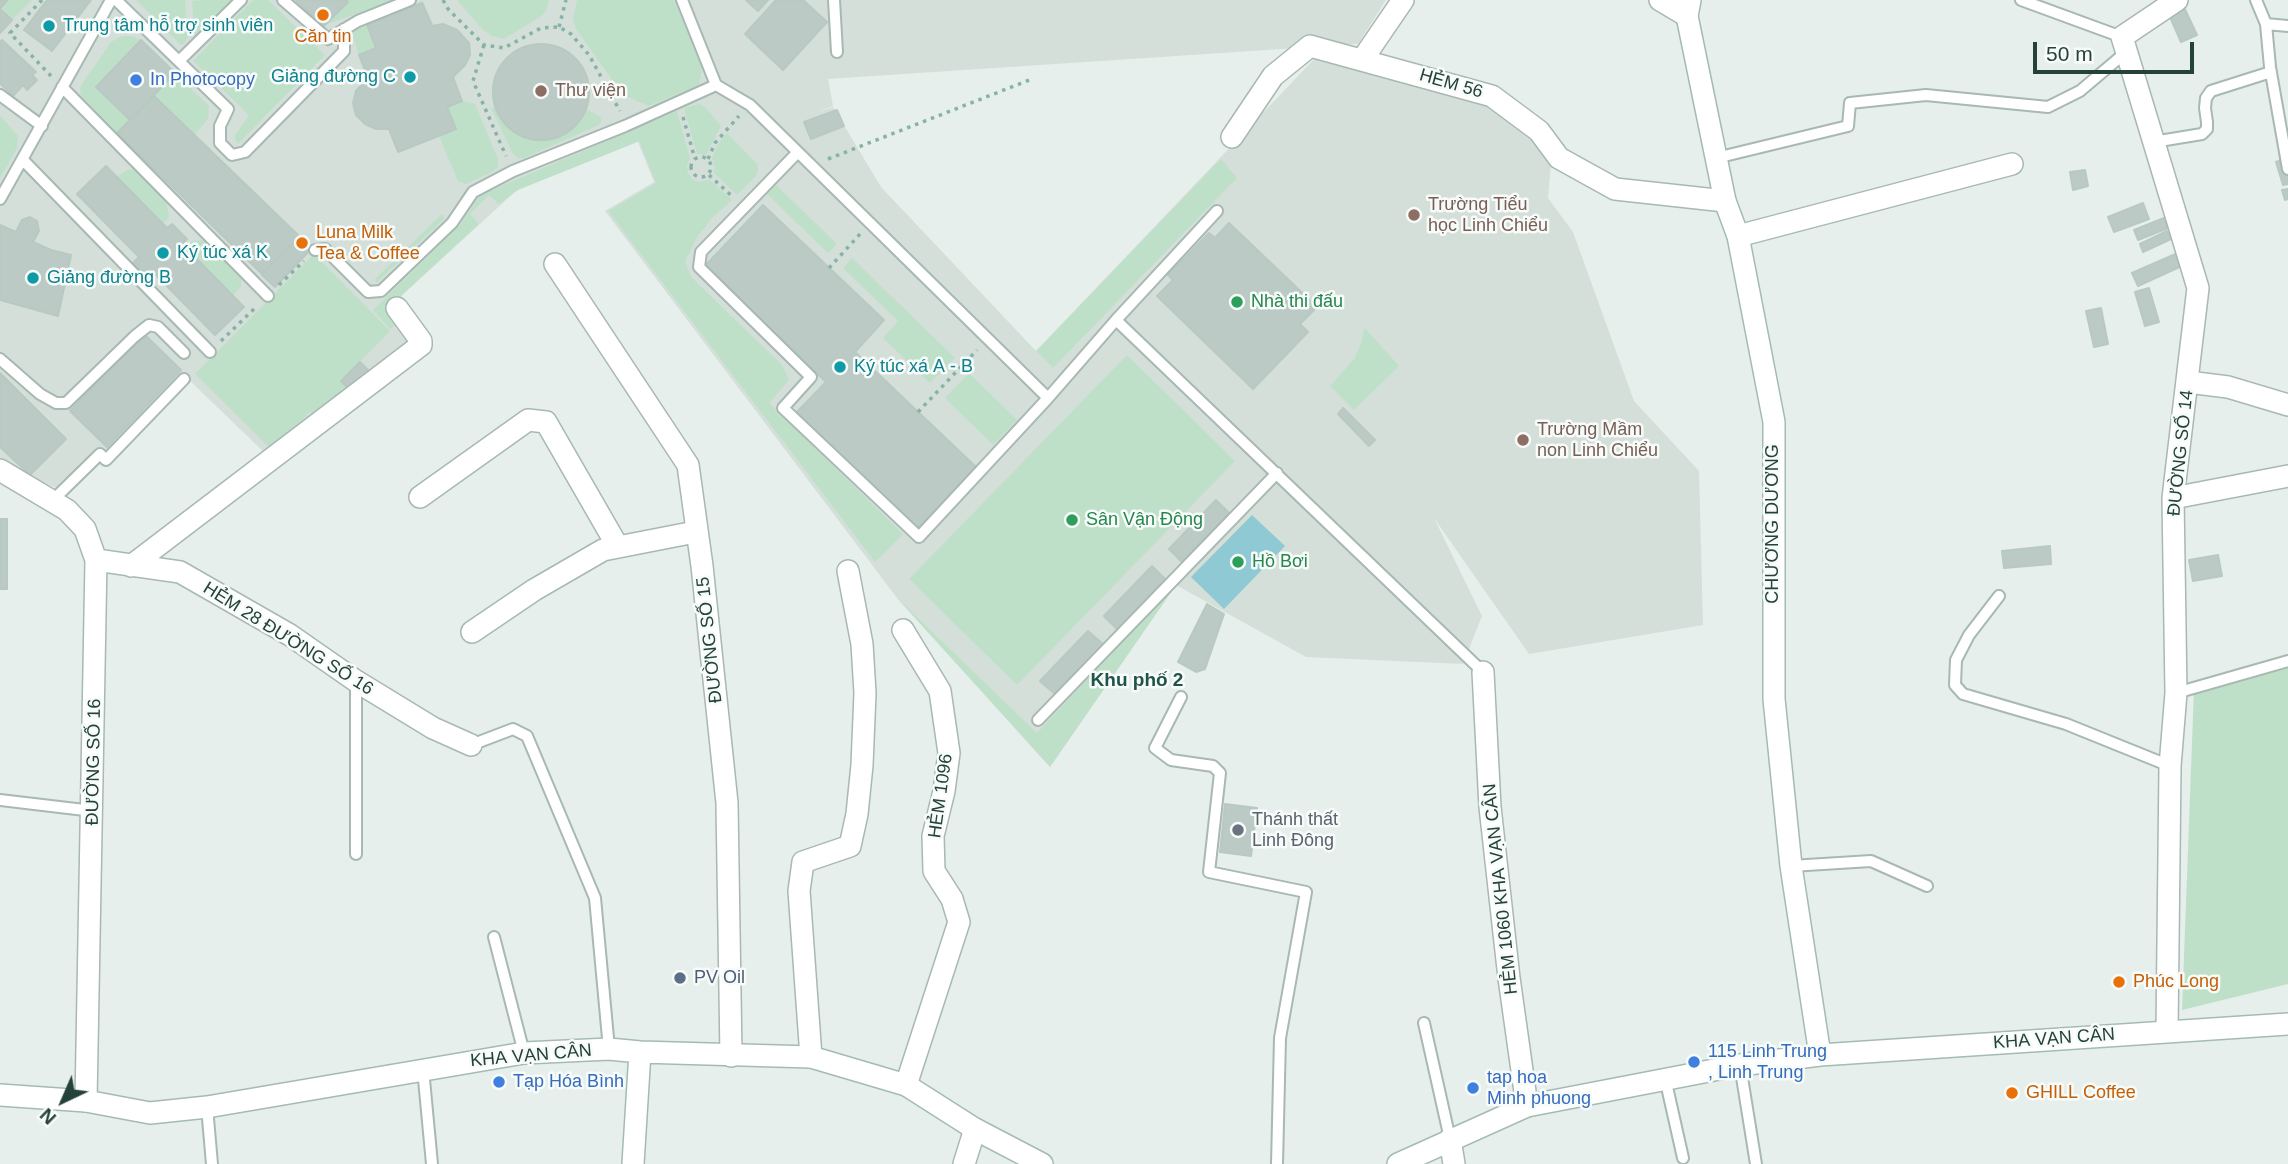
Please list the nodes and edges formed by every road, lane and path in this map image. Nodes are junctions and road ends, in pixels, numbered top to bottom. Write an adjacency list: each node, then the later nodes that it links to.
1 (43, 0): 29 (path)
2 (111, 0): 29 (lane)
3 (116, 0): 24 (lane)
4 (241, 0): 24 (lane)
5 (284, 0): 20 (lane)
6 (410, 0): 20 (lane)
7 (443, 0): 21 (path)
8 (566, 0): 19 (path)
9 (682, 0): 28 (lane)
10 (834, 0): 23 (lane)
11 (1403, 0): 25 (street)
12 (1660, 0): 16 (street)
13 (2021, 0): 22 (lane)
14 (2178, 0): 22 (street)
15 (2256, 0): 17 (lane)
16 (1689, 8): 38 (street, CHƯƠNG DƯƠNG)
17 (2266, 24): 18 (lane); 26 (lane)
18 (2288, 26)
19 (559, 27): 21 (path); 34 (path)
20 (344, 29): 24 (lane)
21 (484, 45): 45 (path)
22 (2123, 45): 36 (street, ĐƯỜNG SỐ 14); 38 (lane)
23 (837, 52)
24 (180, 60)
25 (1362, 60): 35 (street, HẺM 56); 48 (street, HẺM 56)
26 (2271, 72): 36 (lane); 44 (lane)
27 (1032, 79): 43 (path)
28 (716, 85): 31 (lane); 32 (lane)
29 (62, 87): 33 (lane); 56 (lane)
30 (0, 95): 33 (lane)
31 (680, 102): 34 (lane); 39 (path)
32 (750, 104): 37 (lane); 40 (path)
33 (42, 126): 41 (lane)
34 (625, 127): 45 (lane)
35 (1232, 137)
36 (2153, 142): 64 (street, ĐƯỜNG SỐ 14)
37 (797, 153): 43 (lane); 49 (lane)
38 (1716, 158): 48 (street, CHƯƠNG DƯƠNG)
39 (695, 159): 40 (path); 46 (path)
40 (708, 159): 46 (path)
41 (23, 160): 47 (lane); 60 (lane)
42 (2012, 164): 52 (street)
43 (811, 166): 51 (lane)
44 (2288, 169)
45 (513, 171): 53 (lane)
46 (709, 175): 49 (path)
47 (0, 199)
48 (1725, 201): 52 (street, CHƯƠNG DƯƠNG)
49 (745, 206): 65 (lane)
50 (1217, 211): 58 (lane)
51 (869, 224): 55 (path); 59 (lane)
52 (1738, 236): 93 (street, CHƯƠNG DƯƠNG)
53 (315, 250): 56 (path)
54 (555, 264): 74 (street, ĐƯỜNG SỐ 15)
55 (829, 268)
56 (268, 296): 60 (path)
57 (397, 308): 77 (street)
58 (1116, 320): 65 (lane); 69 (lane)
59 (987, 338): 65 (lane); 67 (path)
60 (210, 352)
61 (184, 353): 62 (lane)
62 (0, 359)
63 (184, 379): 73 (lane)
64 (2188, 382): 66 (street); 72 (street, ĐƯỜNG SỐ 14)
65 (1048, 398)
66 (2288, 405)
67 (918, 412)
68 (0, 470): 73 (street, ĐƯỜNG SỐ 16)
69 (1277, 473): 83 (lane); 87 (lane)
70 (2288, 476): 72 (street)
71 (420, 497): 75 (street)
72 (2172, 498): 85 (street, ĐƯỜNG SỐ 14)
73 (52, 501): 76 (street, ĐƯỜNG SỐ 16)
74 (695, 532): 75 (street); 103 (street, ĐƯỜNG SỐ 15)
75 (618, 547): 81 (street)
76 (96, 560): 77 (street, HẺM 28 ĐƯỜNG SỐ 16); 91 (street, ĐƯỜNG SỐ 16)
77 (131, 565): 84 (street, HẺM 28 ĐƯỜNG SỐ 16)
78 (848, 571): 104 (street)
79 (1999, 596): 89 (lane)
80 (903, 630): 108 (street, HẺM 1096)
81 (472, 632)
82 (2288, 661): 85 (lane)
83 (1483, 671): 111 (street, HẺM 1060 KHA VẠN CÂN)
84 (356, 681): 88 (street, HẺM 28 ĐƯỜNG SỐ 16); 92 (lane)
85 (2176, 693): 89 (street, ĐƯỜNG SỐ 14)
86 (1181, 697): 121 (lane)
87 (1038, 720)
88 (471, 746): 99 (lane)
89 (2170, 766): 98 (street, ĐƯỜNG SỐ 14)
90 (0, 800): 91 (lane)
91 (93, 811): 110 (street, ĐƯỜNG SỐ 16)
92 (356, 854)
93 (1791, 866): 94 (lane); 102 (street, CHƯƠNG DƯƠNG)
94 (1927, 886)
95 (494, 936): 101 (lane)
96 (1424, 1023): 114 (lane)
97 (2288, 1024): 98 (street, KHA VẠN CÂN)
98 (2167, 1031): 102 (street, KHA VẠN CÂN)
99 (609, 1049): 100 (street, KHA VẠN CÂN); 101 (street, KHA VẠN CÂN)
100 (640, 1052): 103 (street, KHA VẠN CÂN); 118 (street)
101 (524, 1053): 106 (street, KHA VẠN CÂN)
102 (1820, 1055): 105 (street, KHA VẠN CÂN)
103 (731, 1056): 104 (street, KHA VẠN CÂN)
104 (811, 1056): 108 (street, KHA VẠN CÂN)
105 (1740, 1065): 107 (street); 124 (lane)
106 (423, 1069): 112 (street, KHA VẠN CÂN); 117 (lane)
107 (1665, 1078): 111 (street); 115 (lane)
108 (906, 1085): 113 (street, KHA VẠN CÂN)
109 (0, 1095): 110 (street, KHA VẠN CÂN)
110 (86, 1101): 112 (street, KHA VẠN CÂN)
111 (1527, 1106): 114 (street)
112 (207, 1107): 116 (lane)
113 (975, 1129): 119 (street); 120 (street, KHA VẠN CÂN)
114 (1450, 1139): 122 (street); 123 (street)
115 (1683, 1158)
116 (212, 1164)
117 (432, 1164)
118 (633, 1164)
119 (964, 1164)
120 (1042, 1164)
121 (1277, 1164)
122 (1398, 1164)
123 (1454, 1164)
124 (1756, 1164)

